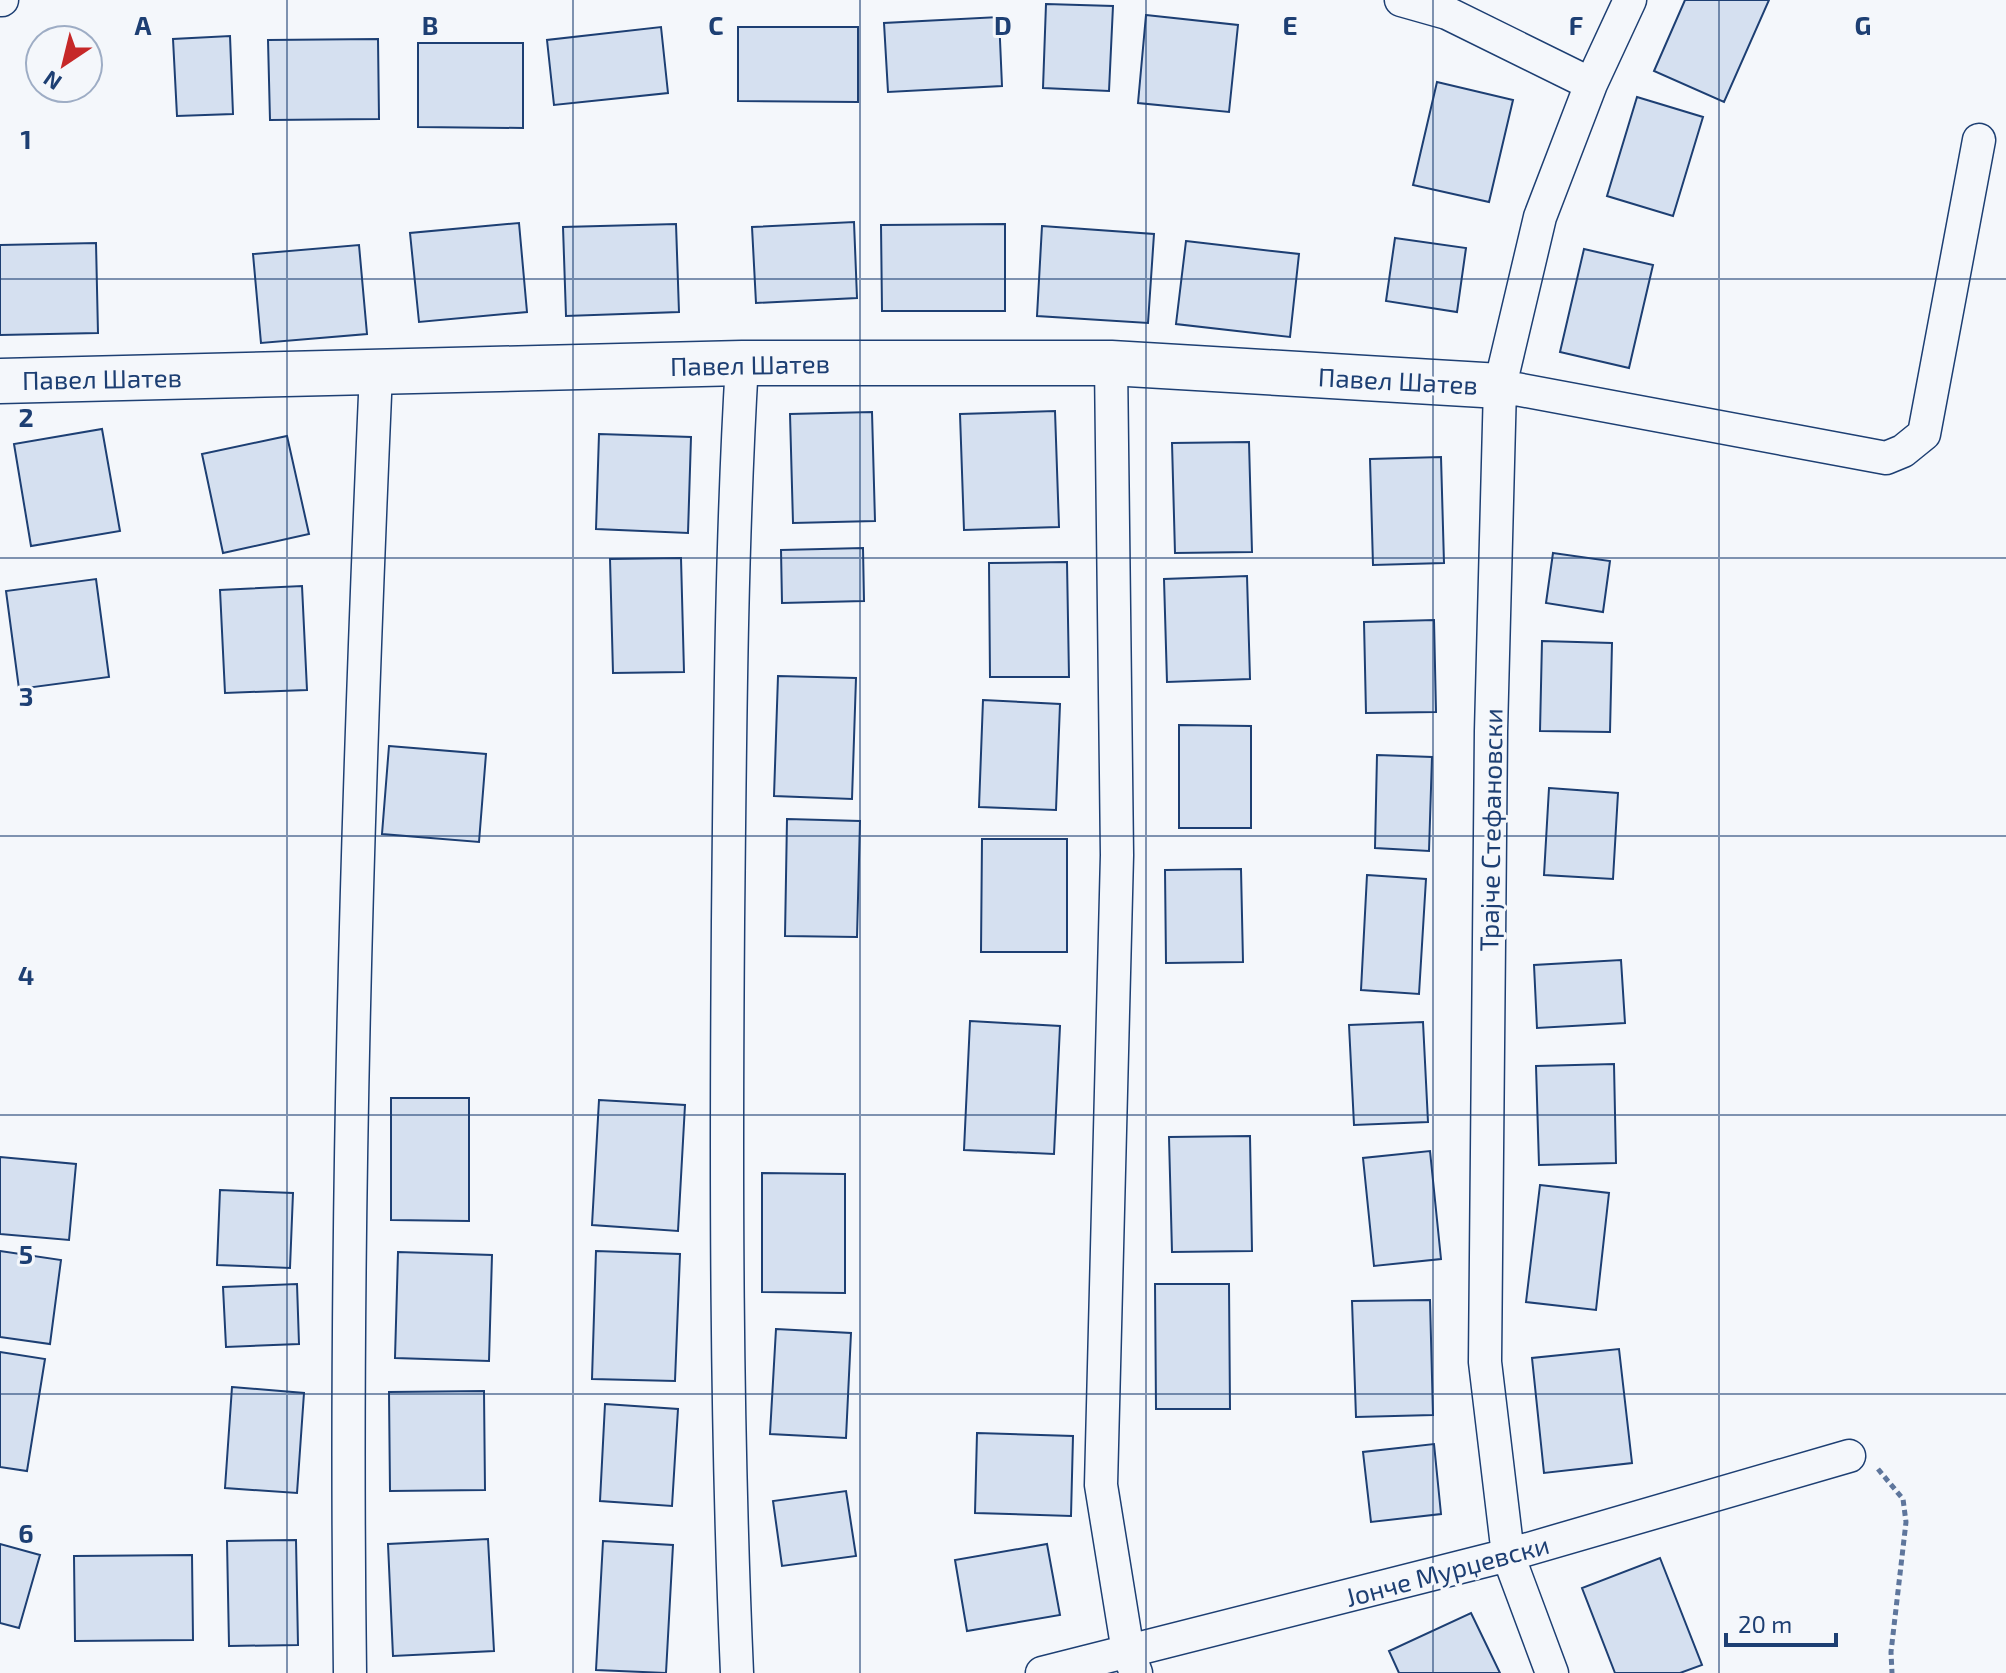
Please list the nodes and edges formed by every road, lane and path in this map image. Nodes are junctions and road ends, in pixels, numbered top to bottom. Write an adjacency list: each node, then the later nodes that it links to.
1 (1401, 0): 3 (street)
2 (1630, 0): 3 (street, Трајче Стефановски)
3 (1591, 84): 9 (street, Трајче Стефановски)
4 (1979, 140): 9 (street)
5 (742, 363): 6 (street, Павел Шатев); 7 (street, Павел Шатев); 14 (street)
6 (1111, 363): 9 (street, Павел Шатев); 12 (street)
7 (376, 372): 8 (street, Павел Шатев); 13 (street)
8 (0, 381)
9 (1500, 386): 11 (street, Трајче Стефановски)
10 (1849, 1456): 11 (street, Јонче Мурџевски); 17 (path)
11 (1508, 1555): 12 (street, Јонче Мурџевски); 16 (street, Трајче Стефановски)
12 (1132, 1662): 15 (street, Јонче Мурџевски)
13 (350, 1673)
14 (737, 1673)
15 (1042, 1673)
16 (1552, 1673)
17 (1892, 1673)

